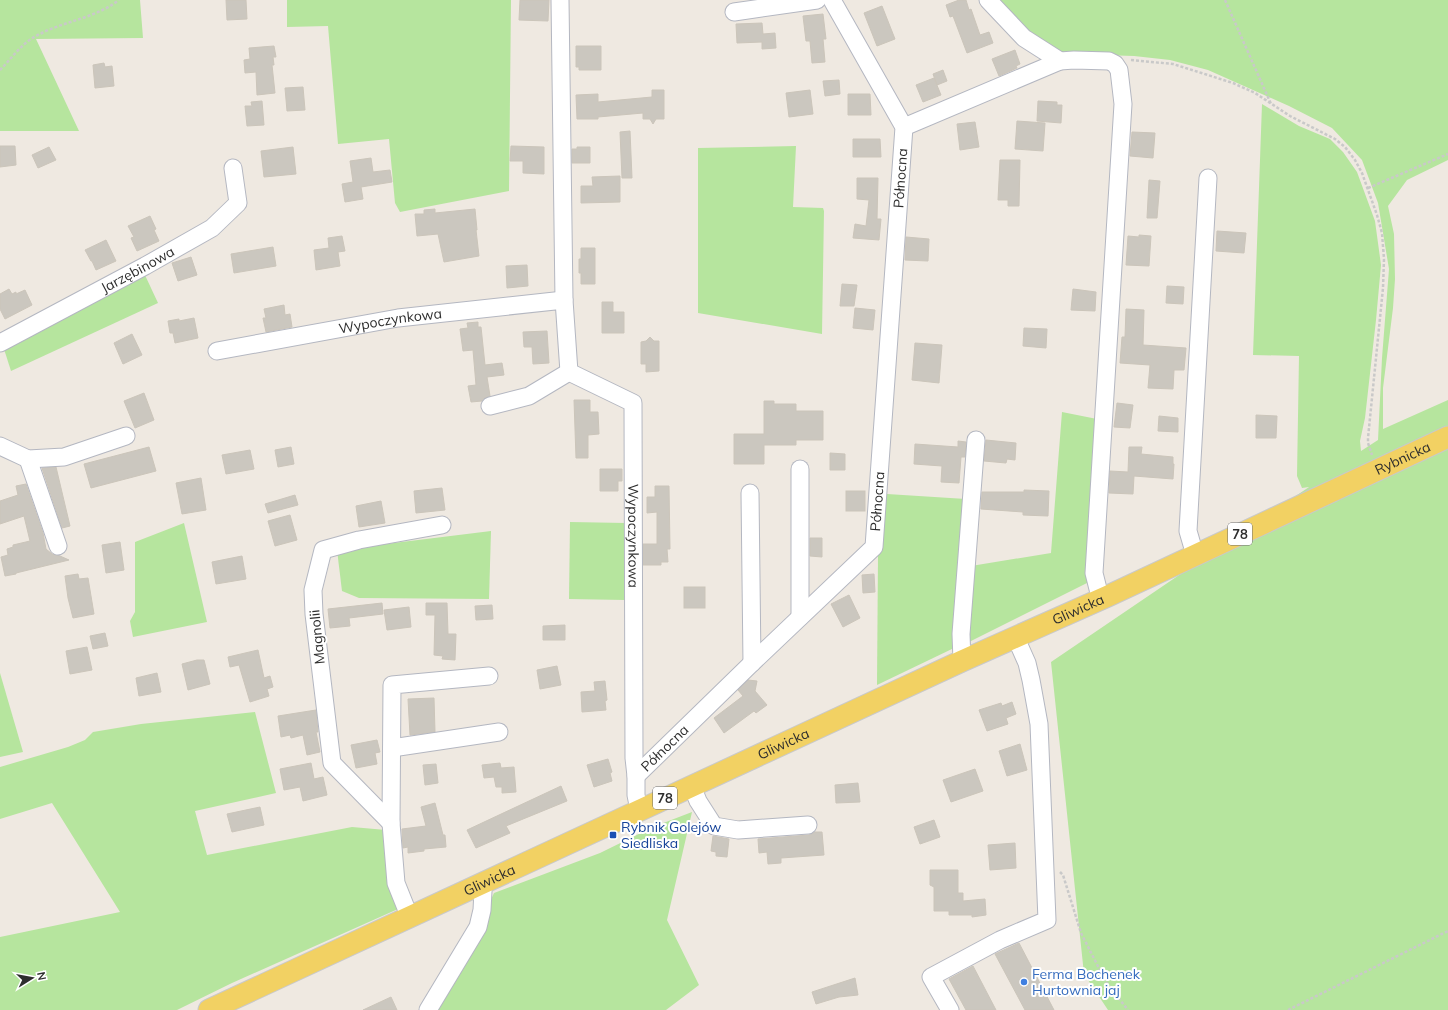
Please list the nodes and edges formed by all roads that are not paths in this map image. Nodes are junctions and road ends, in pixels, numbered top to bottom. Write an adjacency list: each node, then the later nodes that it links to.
1 (560, 0): 10 (street)
2 (817, 0): 5 (street)
3 (832, 0): 7 (street)
4 (992, 5): 6 (street)
5 (734, 12)
6 (1060, 61): 7 (street); 26 (street)
7 (904, 127): 27 (street, Północna)
8 (233, 168): 11 (street, Jarzębinowa)
9 (1208, 178): 25 (street)
10 (564, 300): 12 (street, Wypoczynkowa); 13 (street)
11 (0, 343)
12 (217, 351)
13 (569, 372): 14 (street); 34 (street, Wypoczynkowa)
14 (490, 406)
15 (126, 436): 19 (street)
16 (1448, 437): 21 (main road, Rybnicka / 78)
17 (976, 440): 29 (street)
18 (0, 446): 19 (street)
19 (28, 459): 24 (street)
20 (800, 469): 27 (street)
21 (1365, 475): 25 (main road, Gliwicka / 78)
22 (750, 493): 30 (street)
23 (442, 525): 37 (street, Magnolii)
24 (58, 546)
25 (1195, 555): 26 (main road, Gliwicka / 78)
26 (1102, 598): 28 (main road, Gliwicka / 78)
27 (800, 617): 30 (street, Północna)
28 (1015, 636): 29 (main road, Gliwicka / 78); 43 (street)
29 (962, 661): 35 (main road, Gliwicka / 78)
30 (752, 663): 34 (street, Północna)
31 (489, 676): 33 (street)
32 (499, 732): 33 (street)
33 (392, 748): 37 (street)
34 (636, 776): 36 (street, Wypoczynkowa)
35 (692, 786): 36 (main road, Gliwicka / 78); 38 (street)
36 (639, 810): 39 (main road, Gliwicka / 78)
37 (391, 823): 40 (street)
38 (808, 825)
39 (481, 884): 40 (main road, Gliwicka / 78); 42 (street)
40 (410, 918): 41 (main road, Gliwicka / 78)
41 (209, 1010)
42 (428, 1010)
43 (950, 1010)

